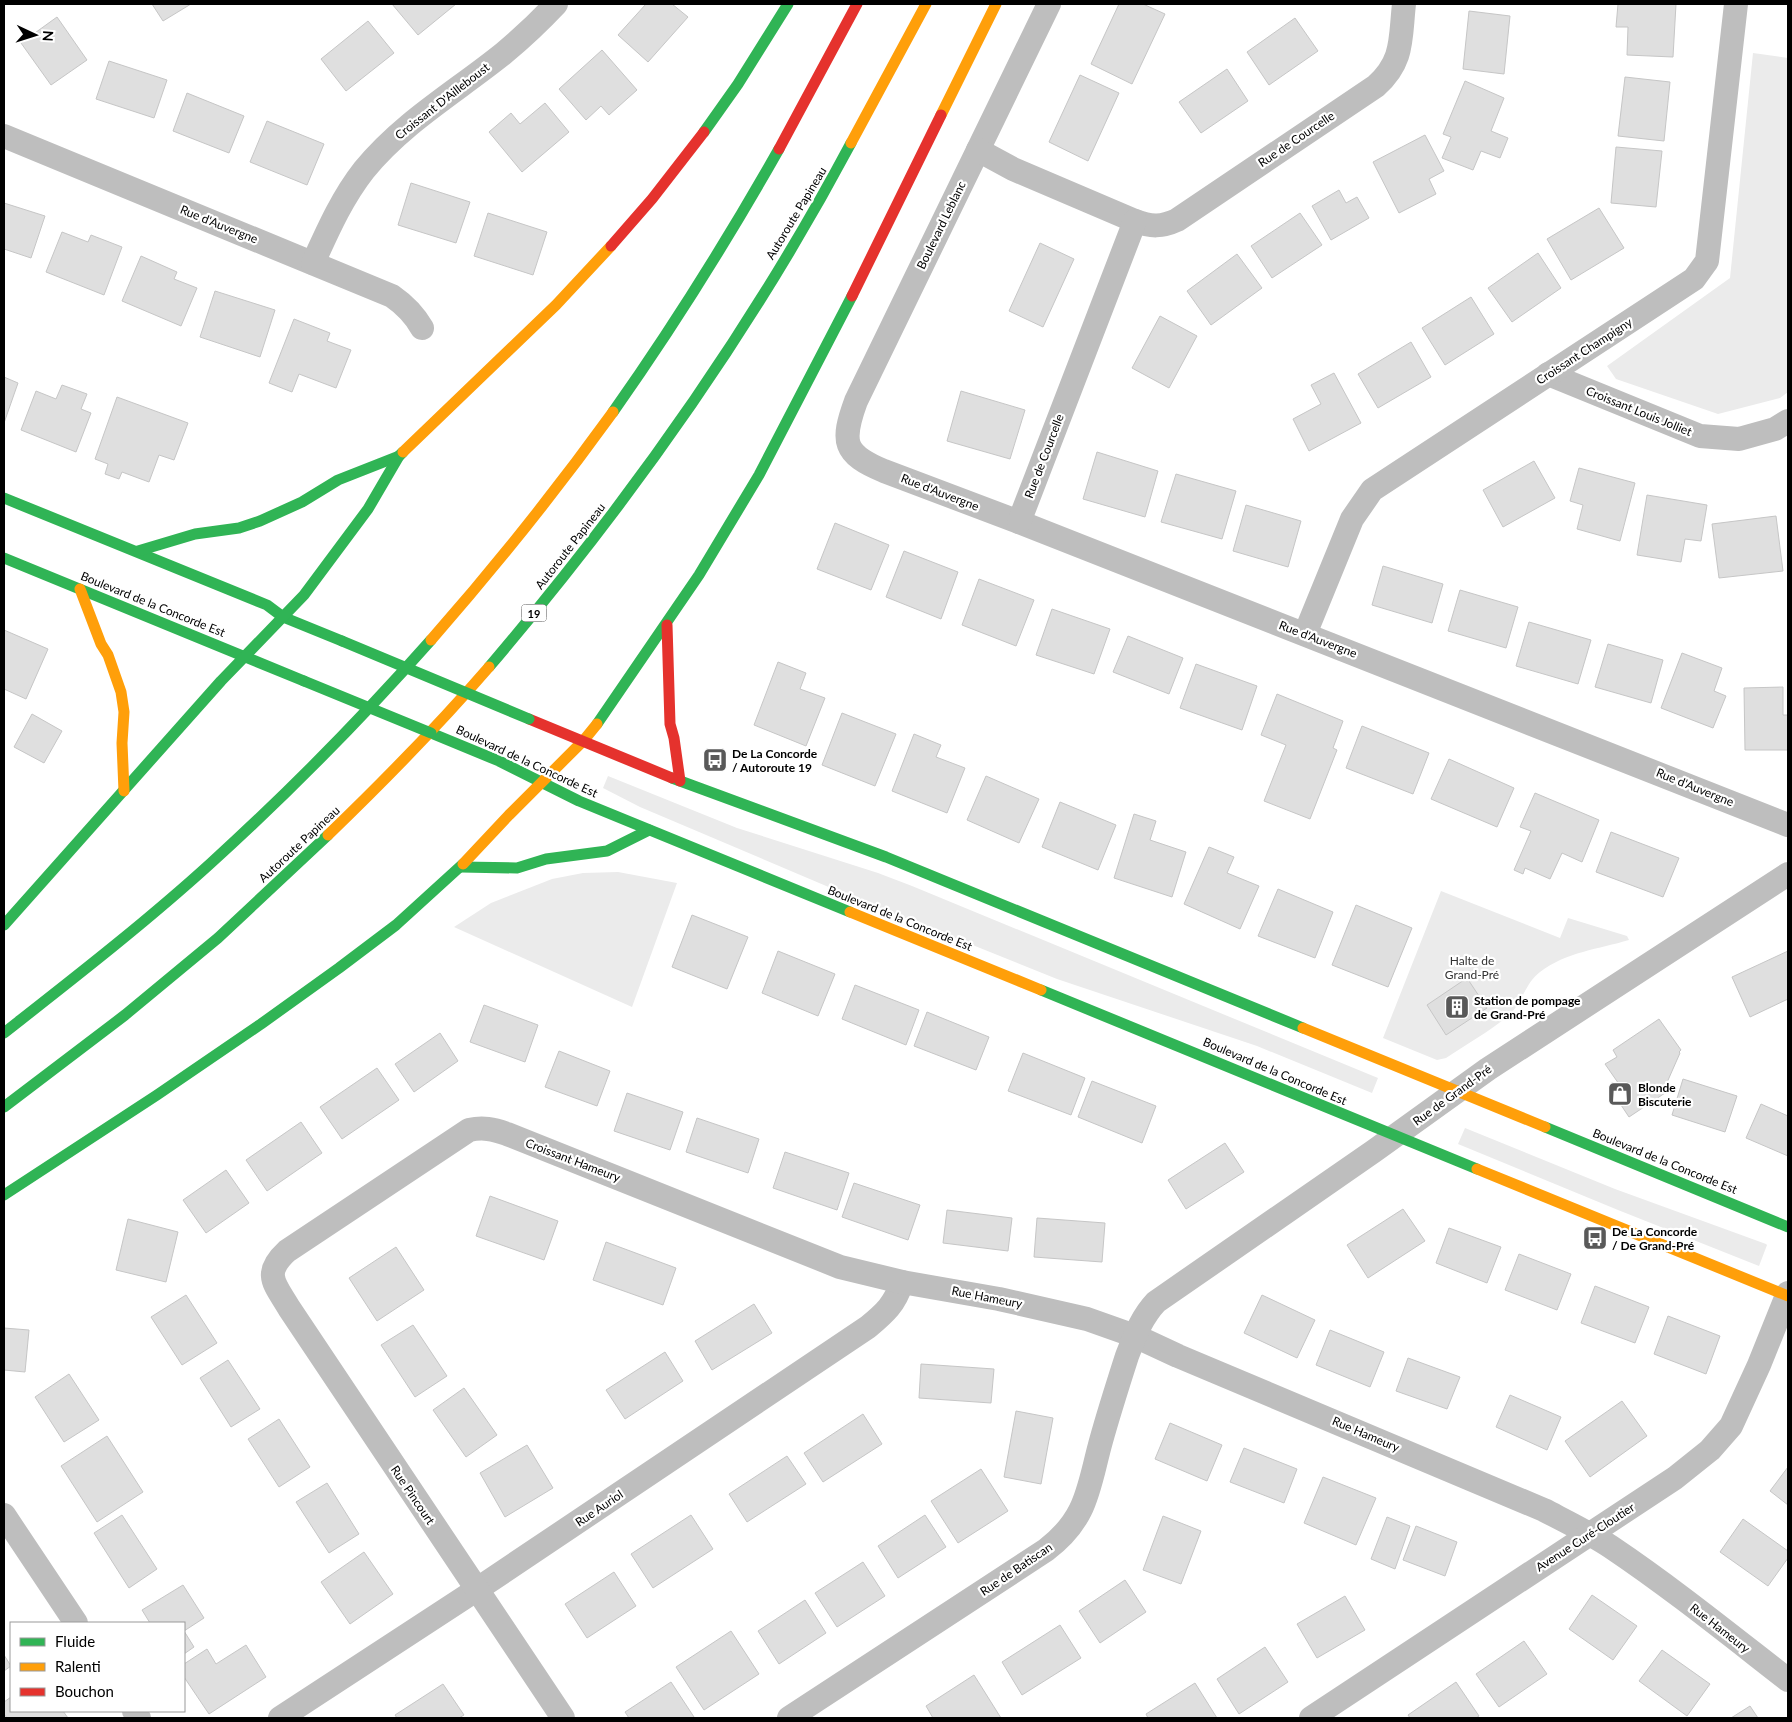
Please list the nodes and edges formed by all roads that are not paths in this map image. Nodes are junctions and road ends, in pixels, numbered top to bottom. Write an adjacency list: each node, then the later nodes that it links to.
1 (556, 4): 12 (street, Croissant D'Ailleboust)
2 (788, 4): 17 (main road)
3 (857, 4): 36 (main road)
4 (926, 4): 38 (main road, Autoroute Papineau / 19)
5 (996, 4): 24 (main road)
6 (1049, 4): 10 (street, Boulevard Leblanc)
7 (1404, 4): 11 (street, Rue de Courcelle)
8 (1736, 4): 14 (street, Croissant Champigny)
9 (4, 136): 12 (street, Rue d'Auvergne)
10 (978, 150): 11 (street, Rue de Courcelle); 16 (street, Boulevard Leblanc)
11 (1135, 221): 19 (street, Rue de Courcelle)
12 (313, 263): 13 (street, Rue d'Auvergne)
13 (422, 328)
14 (1548, 374): 15 (street, Croissant Louis Jolliet); 25 (street, Croissant Champigny)
15 (1788, 421)
16 (850, 450): 19 (street, Rue d'Auvergne)
17 (399, 456): 20 (main road); 23 (main road)
18 (4, 498): 20 (main road, Boulevard de la Concorde Est)
19 (1019, 522): 25 (street, Rue d'Auvergne)
20 (138, 551): 23 (main road, Boulevard de la Concorde Est)
21 (4, 558): 22 (main road, Boulevard de la Concorde Est)
22 (80, 589): 26 (main road, Boulevard de la Concorde Est); 30 (main road)
23 (283, 617): 26 (main road); 27 (main road, Boulevard de la Concorde Est, bridge)
24 (666, 625): 27 (main road); 28 (main road)
25 (1305, 634): 31 (street, Rue d'Auvergne)
26 (244, 657): 29 (main road, Boulevard de la Concorde Est, bridge); 30 (main road)
27 (584, 740): 28 (main road, Boulevard de la Concorde Est); 29 (main road)
28 (680, 780): 37 (main road, Boulevard de la Concorde Est)
29 (542, 782): 32 (main road, Boulevard de la Concorde Est); 33 (main road)
30 (124, 791): 35 (main road)
31 (1788, 825)
32 (649, 830): 33 (main road); 39 (main road, Boulevard de la Concorde Est)
33 (461, 867): 40 (main road)
34 (1788, 874): 37 (street, Rue de Grand-Pré)
35 (4, 926)
36 (4, 1033)
37 (1457, 1091): 39 (street, Rue de Grand-Pré); 41 (main road, Boulevard de la Concorde Est)
38 (4, 1107)
39 (1395, 1136): 44 (main road, Boulevard de la Concorde Est); 45 (street, Rue de Grand-Pré)
40 (4, 1195)
41 (1788, 1227)
42 (273, 1268): 43 (street, Croissant Hameury); 48 (street, Rue Pincourt)
43 (902, 1282): 45 (street, Rue Hameury); 48 (street, Rue Auriol)
44 (1788, 1295): 47 (street, Avenue Curé-Cloutier)
45 (1135, 1336): 47 (street, Rue Hameury); 53 (street, Rue de Batiscan)
46 (4, 1515): 49 (street)
47 (1589, 1534): 50 (street, Rue Hameury); 54 (street, Avenue Curé-Cloutier)
48 (476, 1590): 51 (street, Rue Auriol); 52 (street, Rue Pincourt)
49 (75, 1622)
50 (1788, 1680)
51 (280, 1718)
52 (563, 1718)
53 (789, 1718)
54 (1311, 1718)

